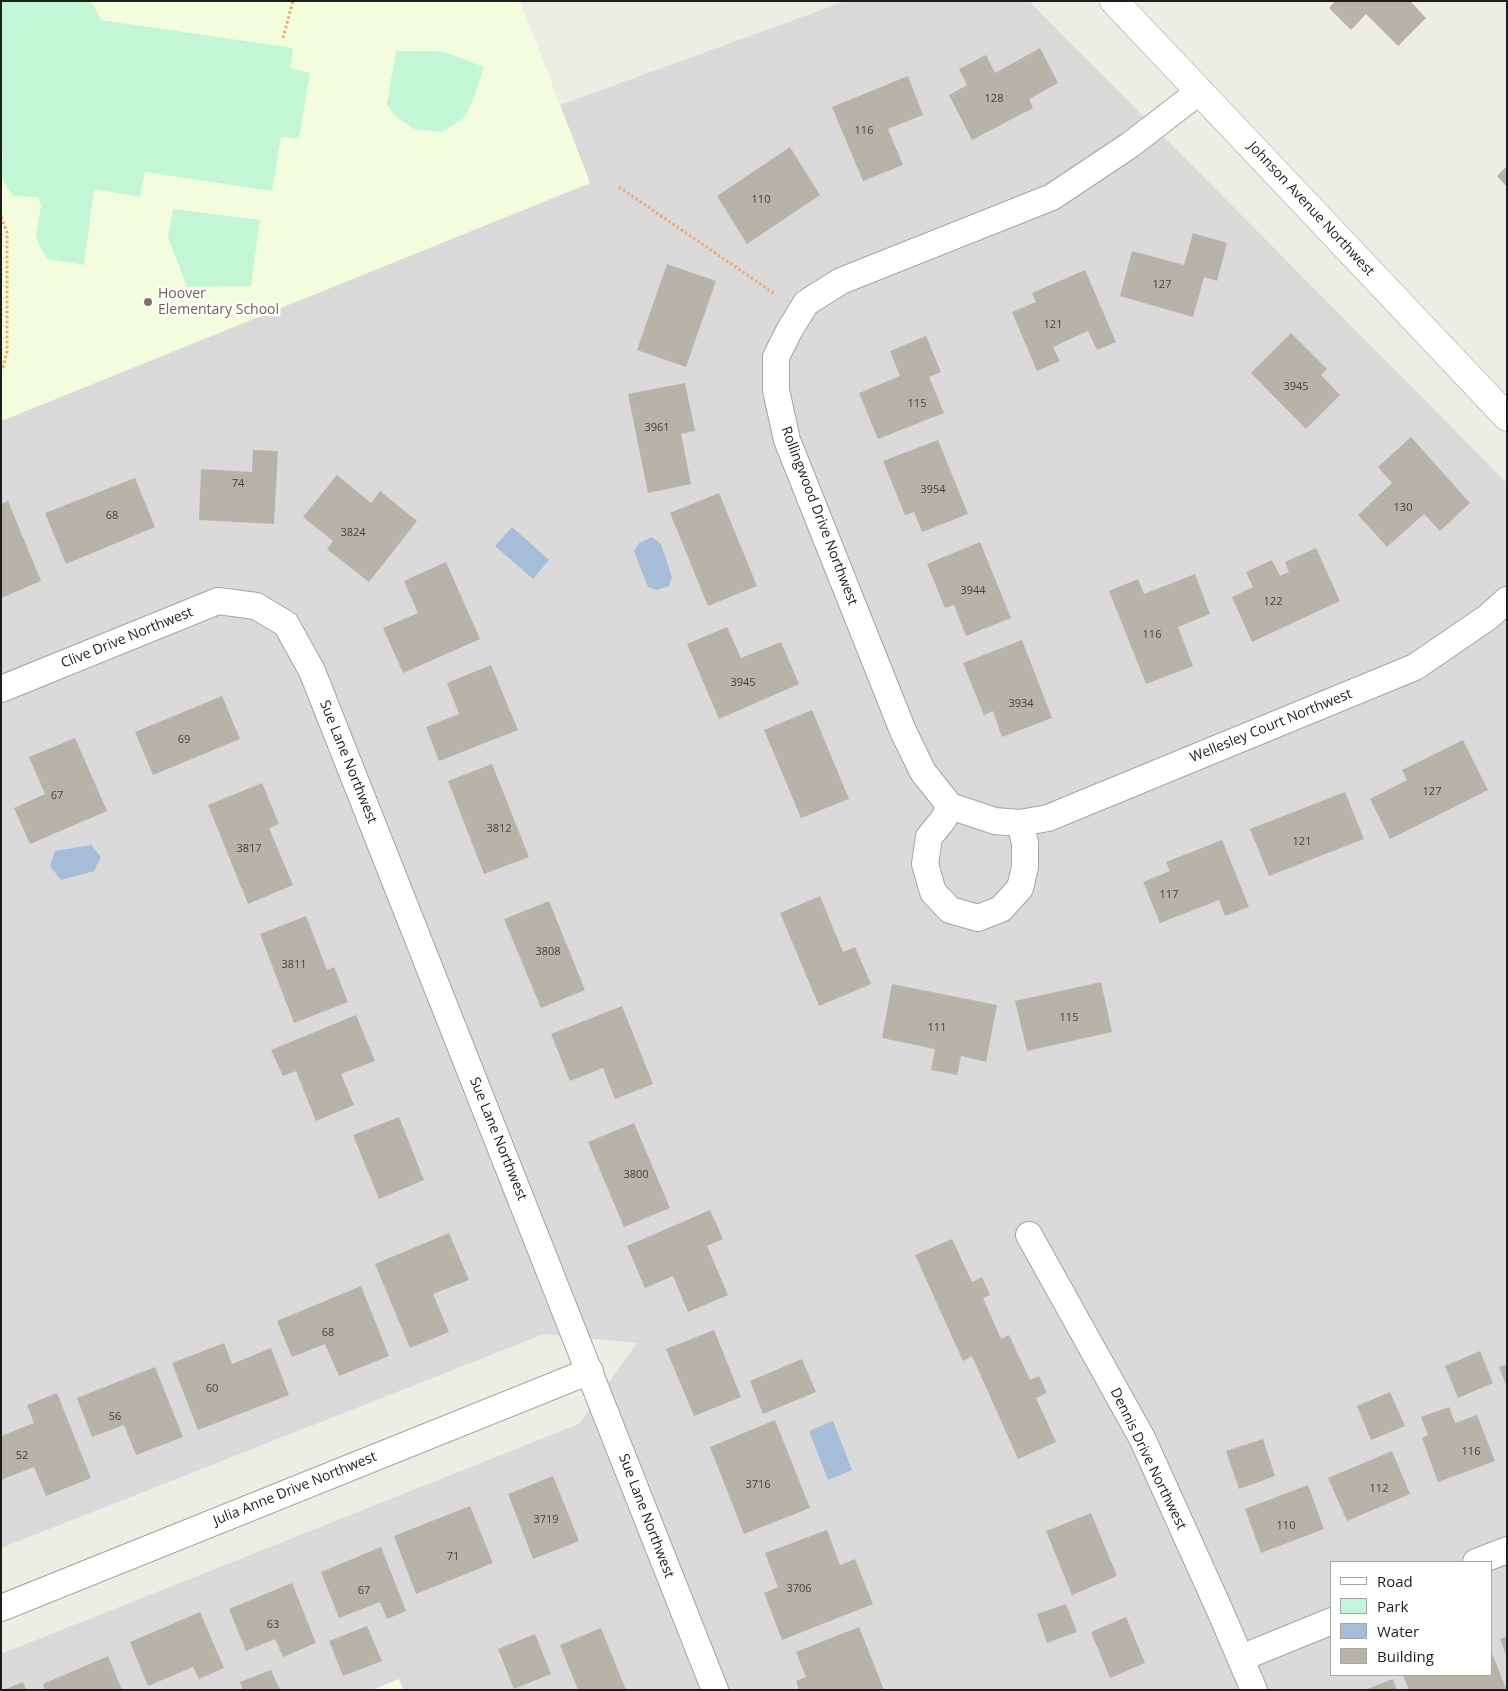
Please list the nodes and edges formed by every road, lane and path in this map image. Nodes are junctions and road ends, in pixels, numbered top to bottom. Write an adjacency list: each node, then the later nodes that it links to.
1 (293, 1): 3 (path)
2 (1114, 1): 4 (street, Johnson Avenue Northwest)
3 (283, 38)
4 (1200, 91): 7 (street, Rollingwood Drive Northwest); 9 (street, Johnson Avenue Northwest)
5 (619, 187): 7 (path)
6 (1, 217): 8 (path)
7 (798, 314): 13 (street, Rollingwood Drive Northwest)
8 (1, 369)
9 (1507, 417)
10 (1507, 600): 14 (street, Wellesley Court Northwest)
11 (256, 606): 12 (street, Clive Drive Northwest); 16 (street, Sue Lane Northwest)
12 (1, 689)
13 (950, 806): 14 (street, Wellesley Court Northwest); 14 (street)
14 (1020, 823)
15 (1029, 1235): 21 (street, Dennis Drive Northwest)
16 (590, 1371): 19 (street, Julia Anne Drive Northwest); 22 (street, Sue Lane Northwest)
17 (1507, 1550): 18 (street)
18 (1479, 1561)
19 (1, 1608)
20 (1330, 1622): 21 (street)
21 (1241, 1658): 23 (street, Dennis Drive Northwest)
22 (715, 1690)
23 (1254, 1690)

